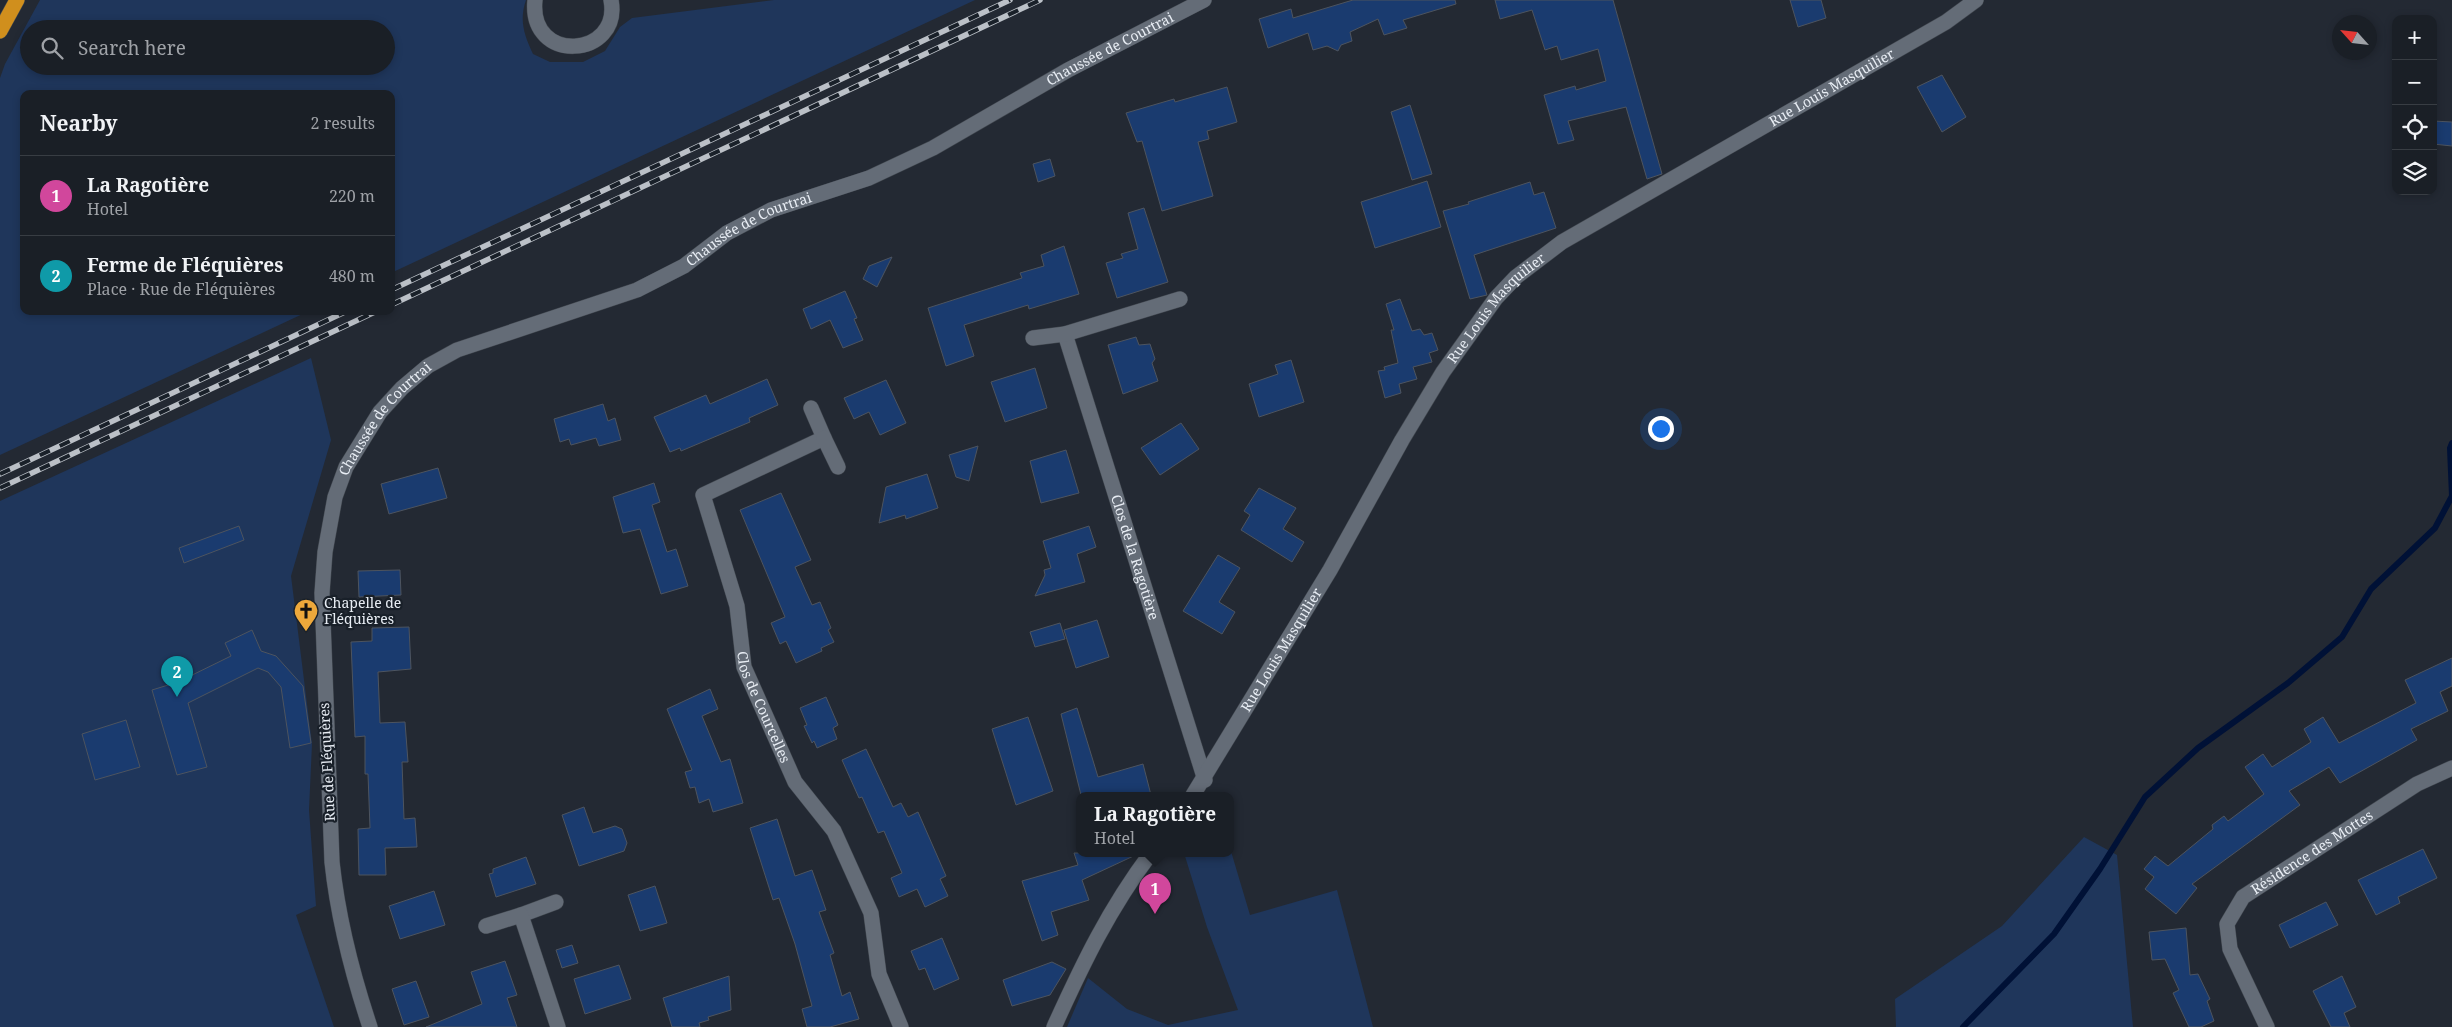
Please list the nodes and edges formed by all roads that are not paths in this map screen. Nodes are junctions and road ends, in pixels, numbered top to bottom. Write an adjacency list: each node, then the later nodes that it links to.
1 (17, 0): 6 (highway)
2 (535, 0): 5 (street)
3 (1204, 0): 13 (street, Chaussée de Courtrai)
4 (1976, 0): 15 (street, Rue Louis Masquilier)
5 (616, 1)
6 (0, 31)
7 (1180, 299): 8 (street)
8 (1065, 334): 9 (street); 15 (street, Clos de la Ragotière)
9 (1033, 338)
10 (811, 408): 11 (street)
11 (824, 438): 12 (street); 23 (street, Clos de Courcelles)
12 (838, 467)
13 (336, 493): 21 (street, Rue de Fléquières)
14 (2452, 768): 25 (street, Résidence des Mottes)
15 (1205, 780): 16 (street, Rue Louis Masquilier)
16 (1196, 792)
17 (1148, 857): 24 (street)
18 (556, 902): 19 (street)
19 (521, 915): 20 (street); 22 (street)
20 (486, 926)
21 (370, 1027)
22 (558, 1027)
23 (901, 1027)
24 (1054, 1027)
25 (2267, 1027)

